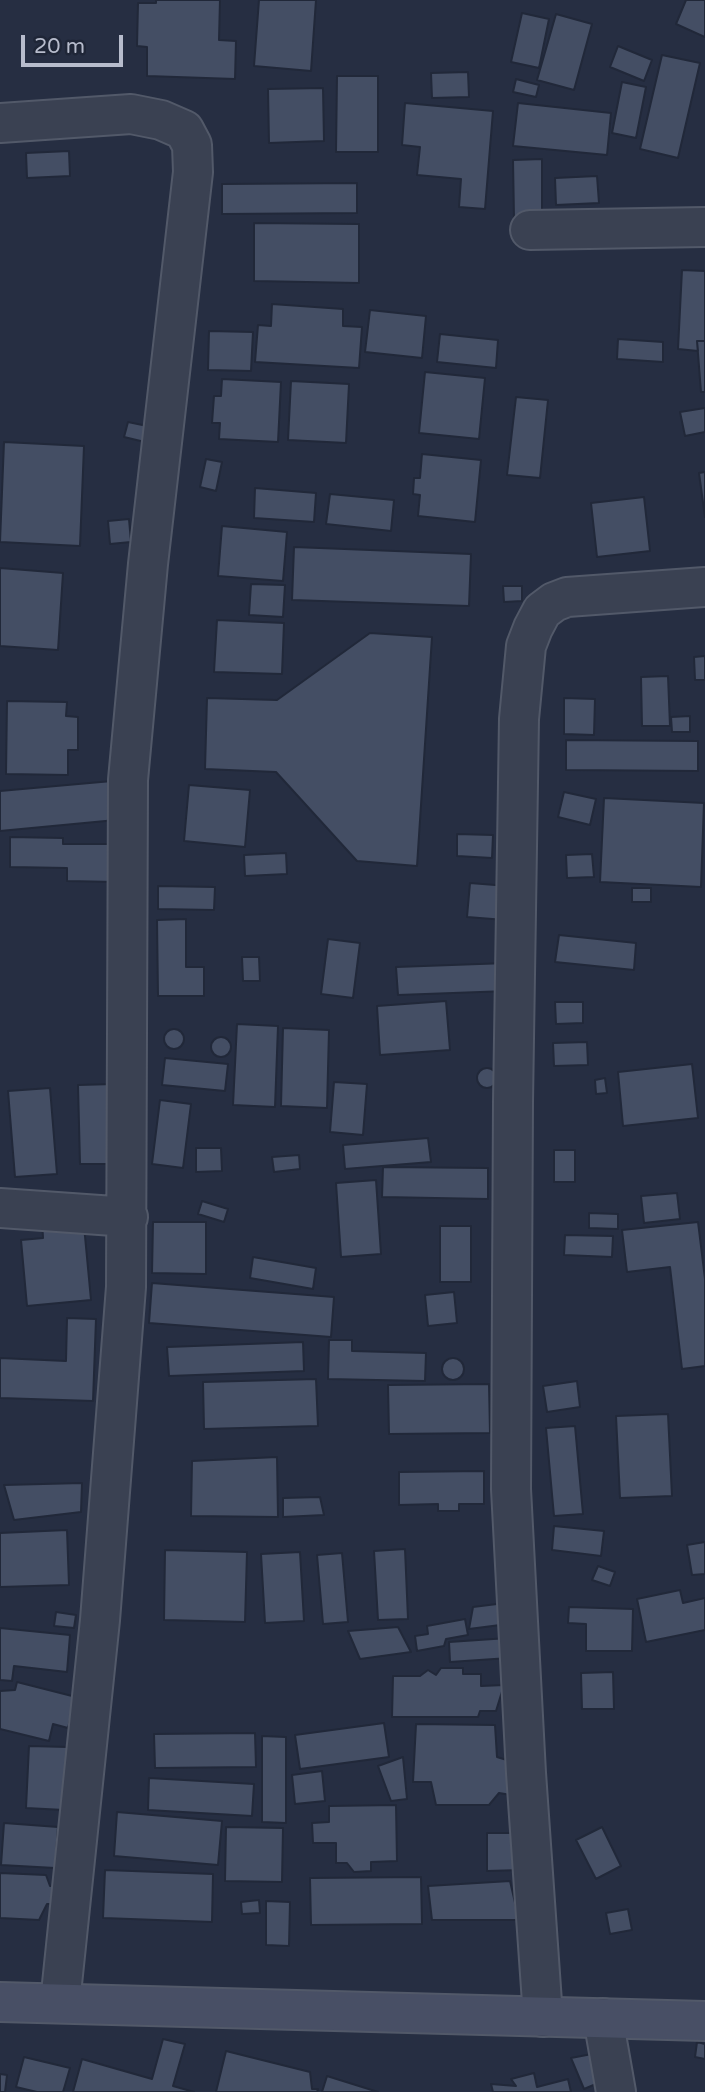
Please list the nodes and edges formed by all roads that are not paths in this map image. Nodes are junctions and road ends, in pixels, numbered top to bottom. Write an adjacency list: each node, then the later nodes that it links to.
1 (0, 123): 6 (street)
2 (705, 228): 3 (street)
3 (530, 230)
4 (705, 587): 9 (street)
5 (0, 1208): 6 (street)
6 (128, 1217): 8 (street)
7 (0, 2002): 8 (street)
8 (60, 2003): 9 (street)
9 (543, 2017): 10 (street)
10 (603, 2018): 11 (street); 12 (street)
11 (705, 2021)
12 (616, 2092)

